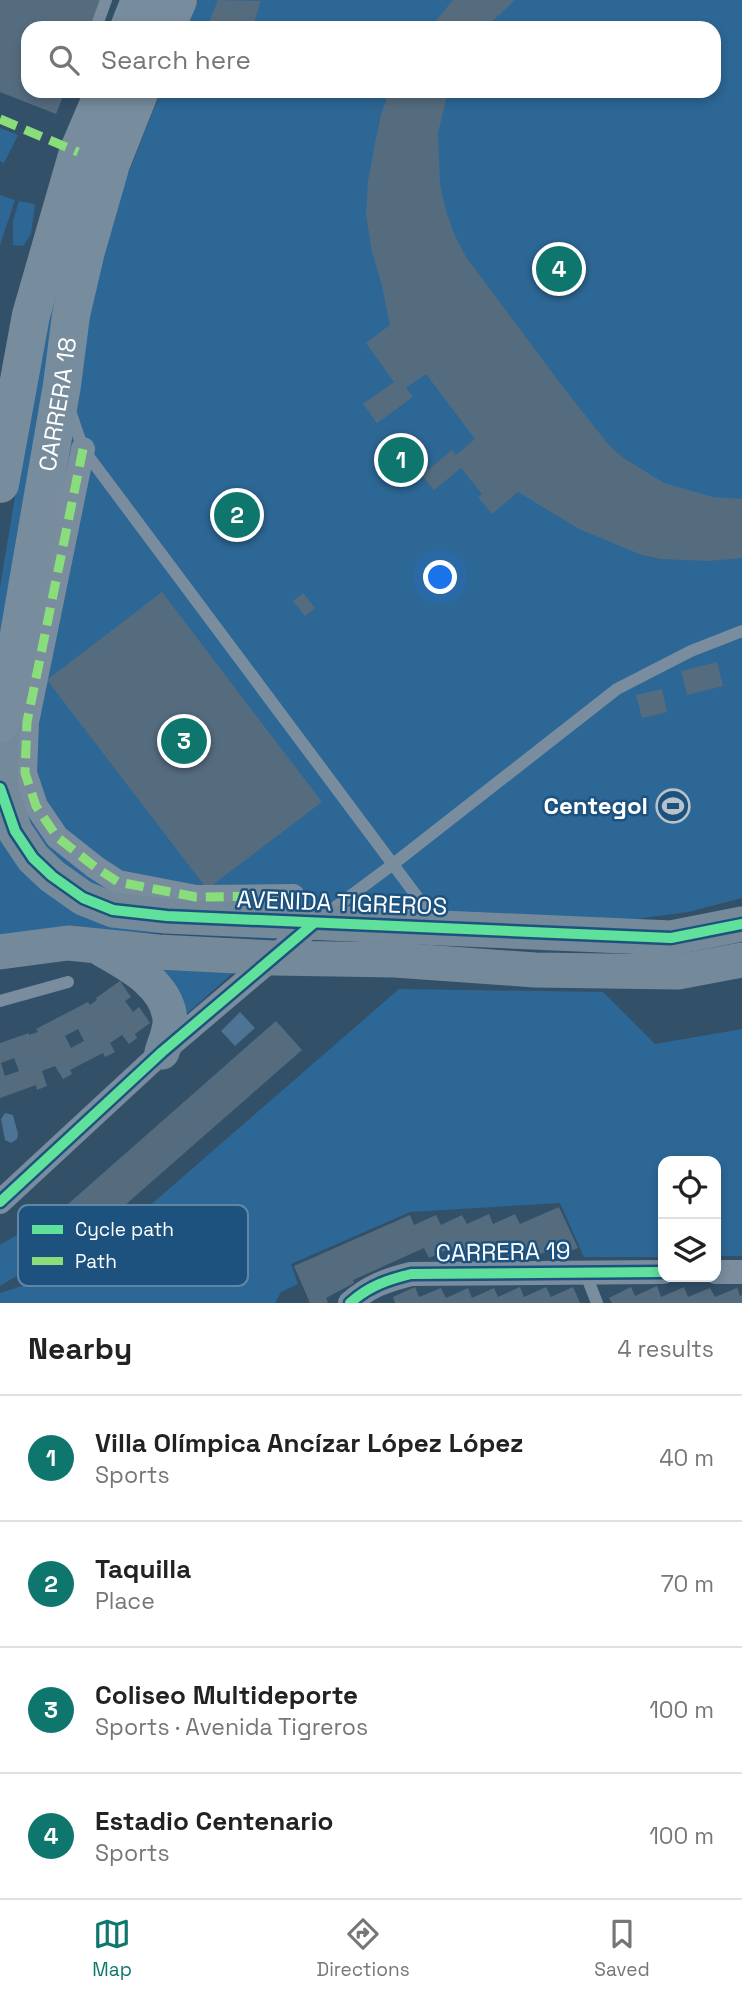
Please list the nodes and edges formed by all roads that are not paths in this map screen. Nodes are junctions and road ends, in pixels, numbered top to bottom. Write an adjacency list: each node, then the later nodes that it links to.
1 (106, 0): 4 (lane)
2 (140, 0): 5 (main road)
3 (178, 0): 6 (main road)
4 (98, 21)
5 (132, 21)
6 (169, 21)
7 (101, 98): 11 (main road, CARRERA 18)
8 (137, 98): 9 (main road, CARRERA 18)
9 (62, 385): 10 (lane); 13 (main road, CARRERA 18)
10 (83, 449): 15 (lane); 16 (street)
11 (0, 484)
12 (742, 631): 15 (lane)
13 (2, 719): 14 (street, AVENIDA TIGREROS)
14 (0, 787): 16 (street, AVENIDA TIGREROS)
15 (392, 865): 16 (lane); 18 (lane)
16 (303, 922): 18 (street, AVENIDA TIGREROS); 21 (street)
17 (742, 924): 18 (street, AVENIDA TIGREROS)
18 (440, 927)
19 (97, 947): 20 (street); 21 (street); 25 (street)
20 (0, 952)
21 (274, 958): 22 (street); 25 (street)
22 (742, 960)
23 (68, 982): 24 (lane)
24 (0, 1001)
25 (162, 1052): 26 (street)
26 (0, 1202)
27 (585, 1272): 28 (street, CARRERA 19); 31 (street, CARRERA 19); 32 (lane)
28 (658, 1272)
29 (721, 1272): 30 (street)
30 (742, 1272)
31 (363, 1299)
32 (597, 1303)

